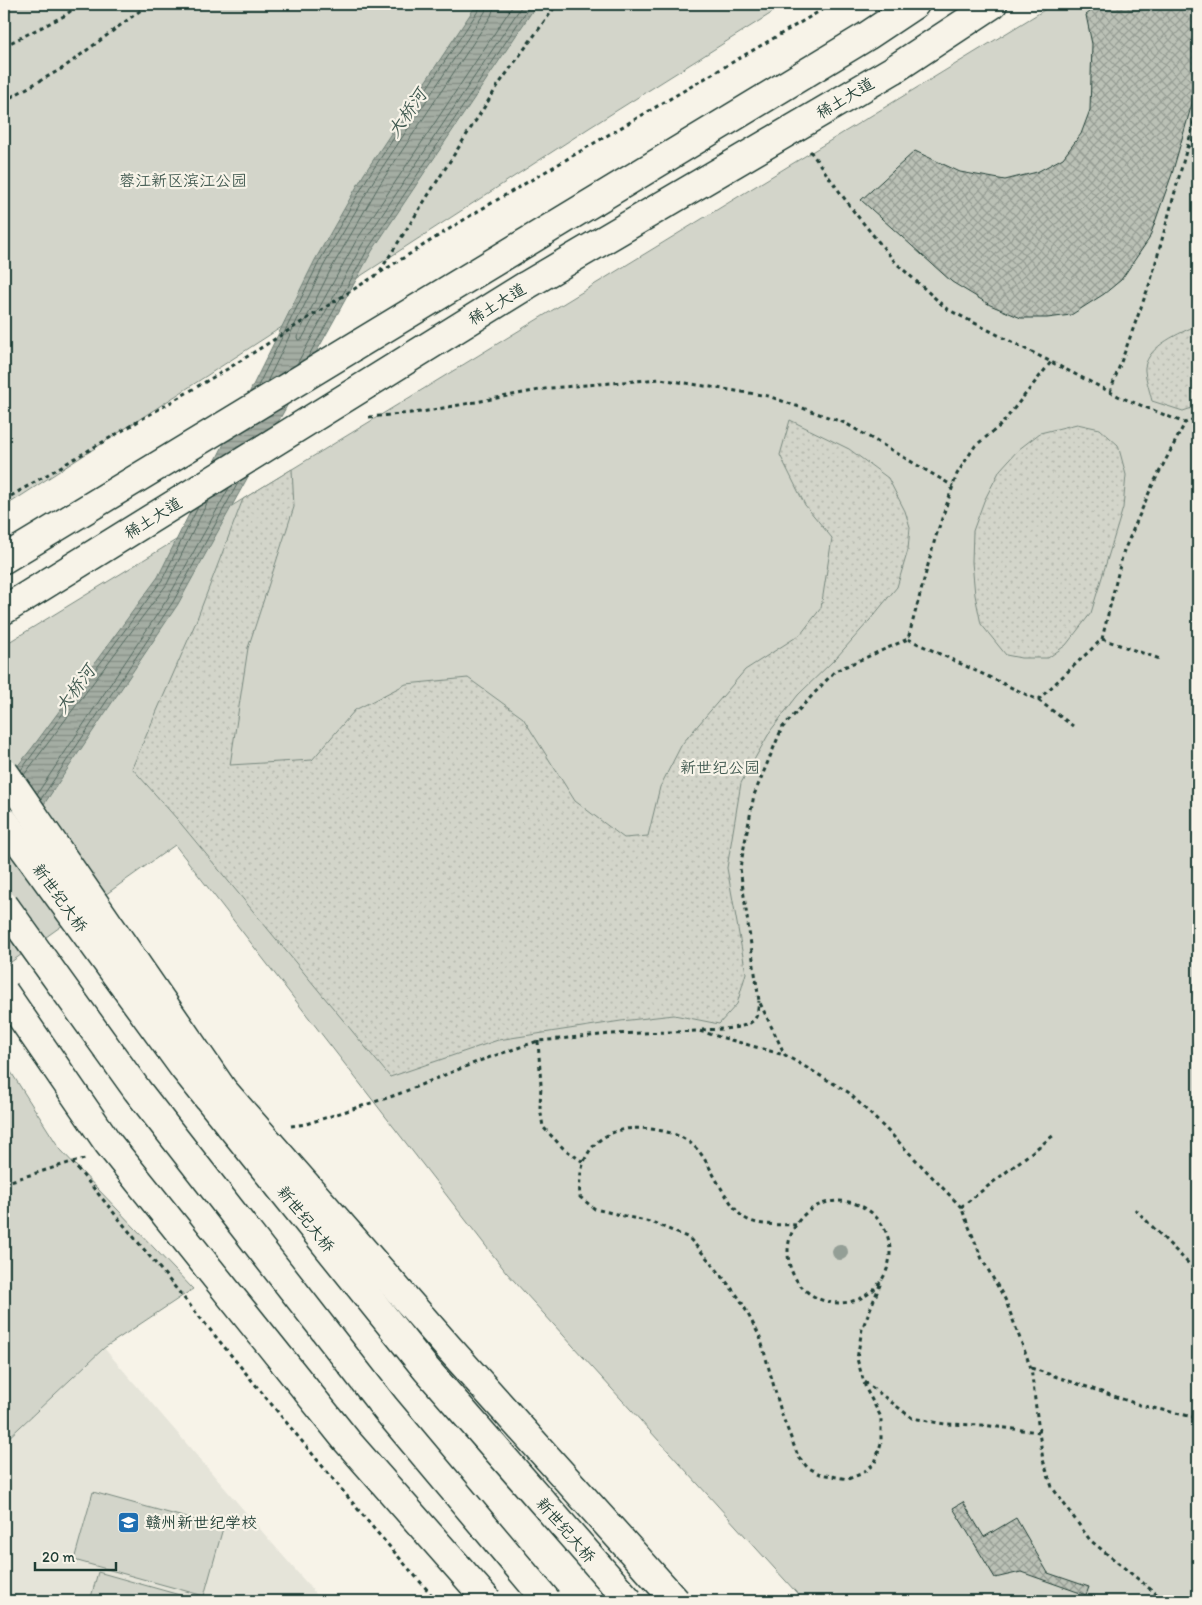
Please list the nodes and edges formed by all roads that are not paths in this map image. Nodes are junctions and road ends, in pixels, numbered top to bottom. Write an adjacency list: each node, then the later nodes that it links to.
1 (915, 4): 3 (main road)
2 (993, 4): 4 (main road, 稀土大道)
3 (4, 560)
4 (4, 610)
5 (4, 772): 12 (main road, bridge)
6 (4, 822): 11 (main road, 新世纪大桥, bridge)
7 (4, 905): 10 (main road, bridge)
8 (4, 992): 9 (main road, bridge)
9 (488, 1601)
10 (547, 1601)
11 (628, 1601)
12 (676, 1601)

